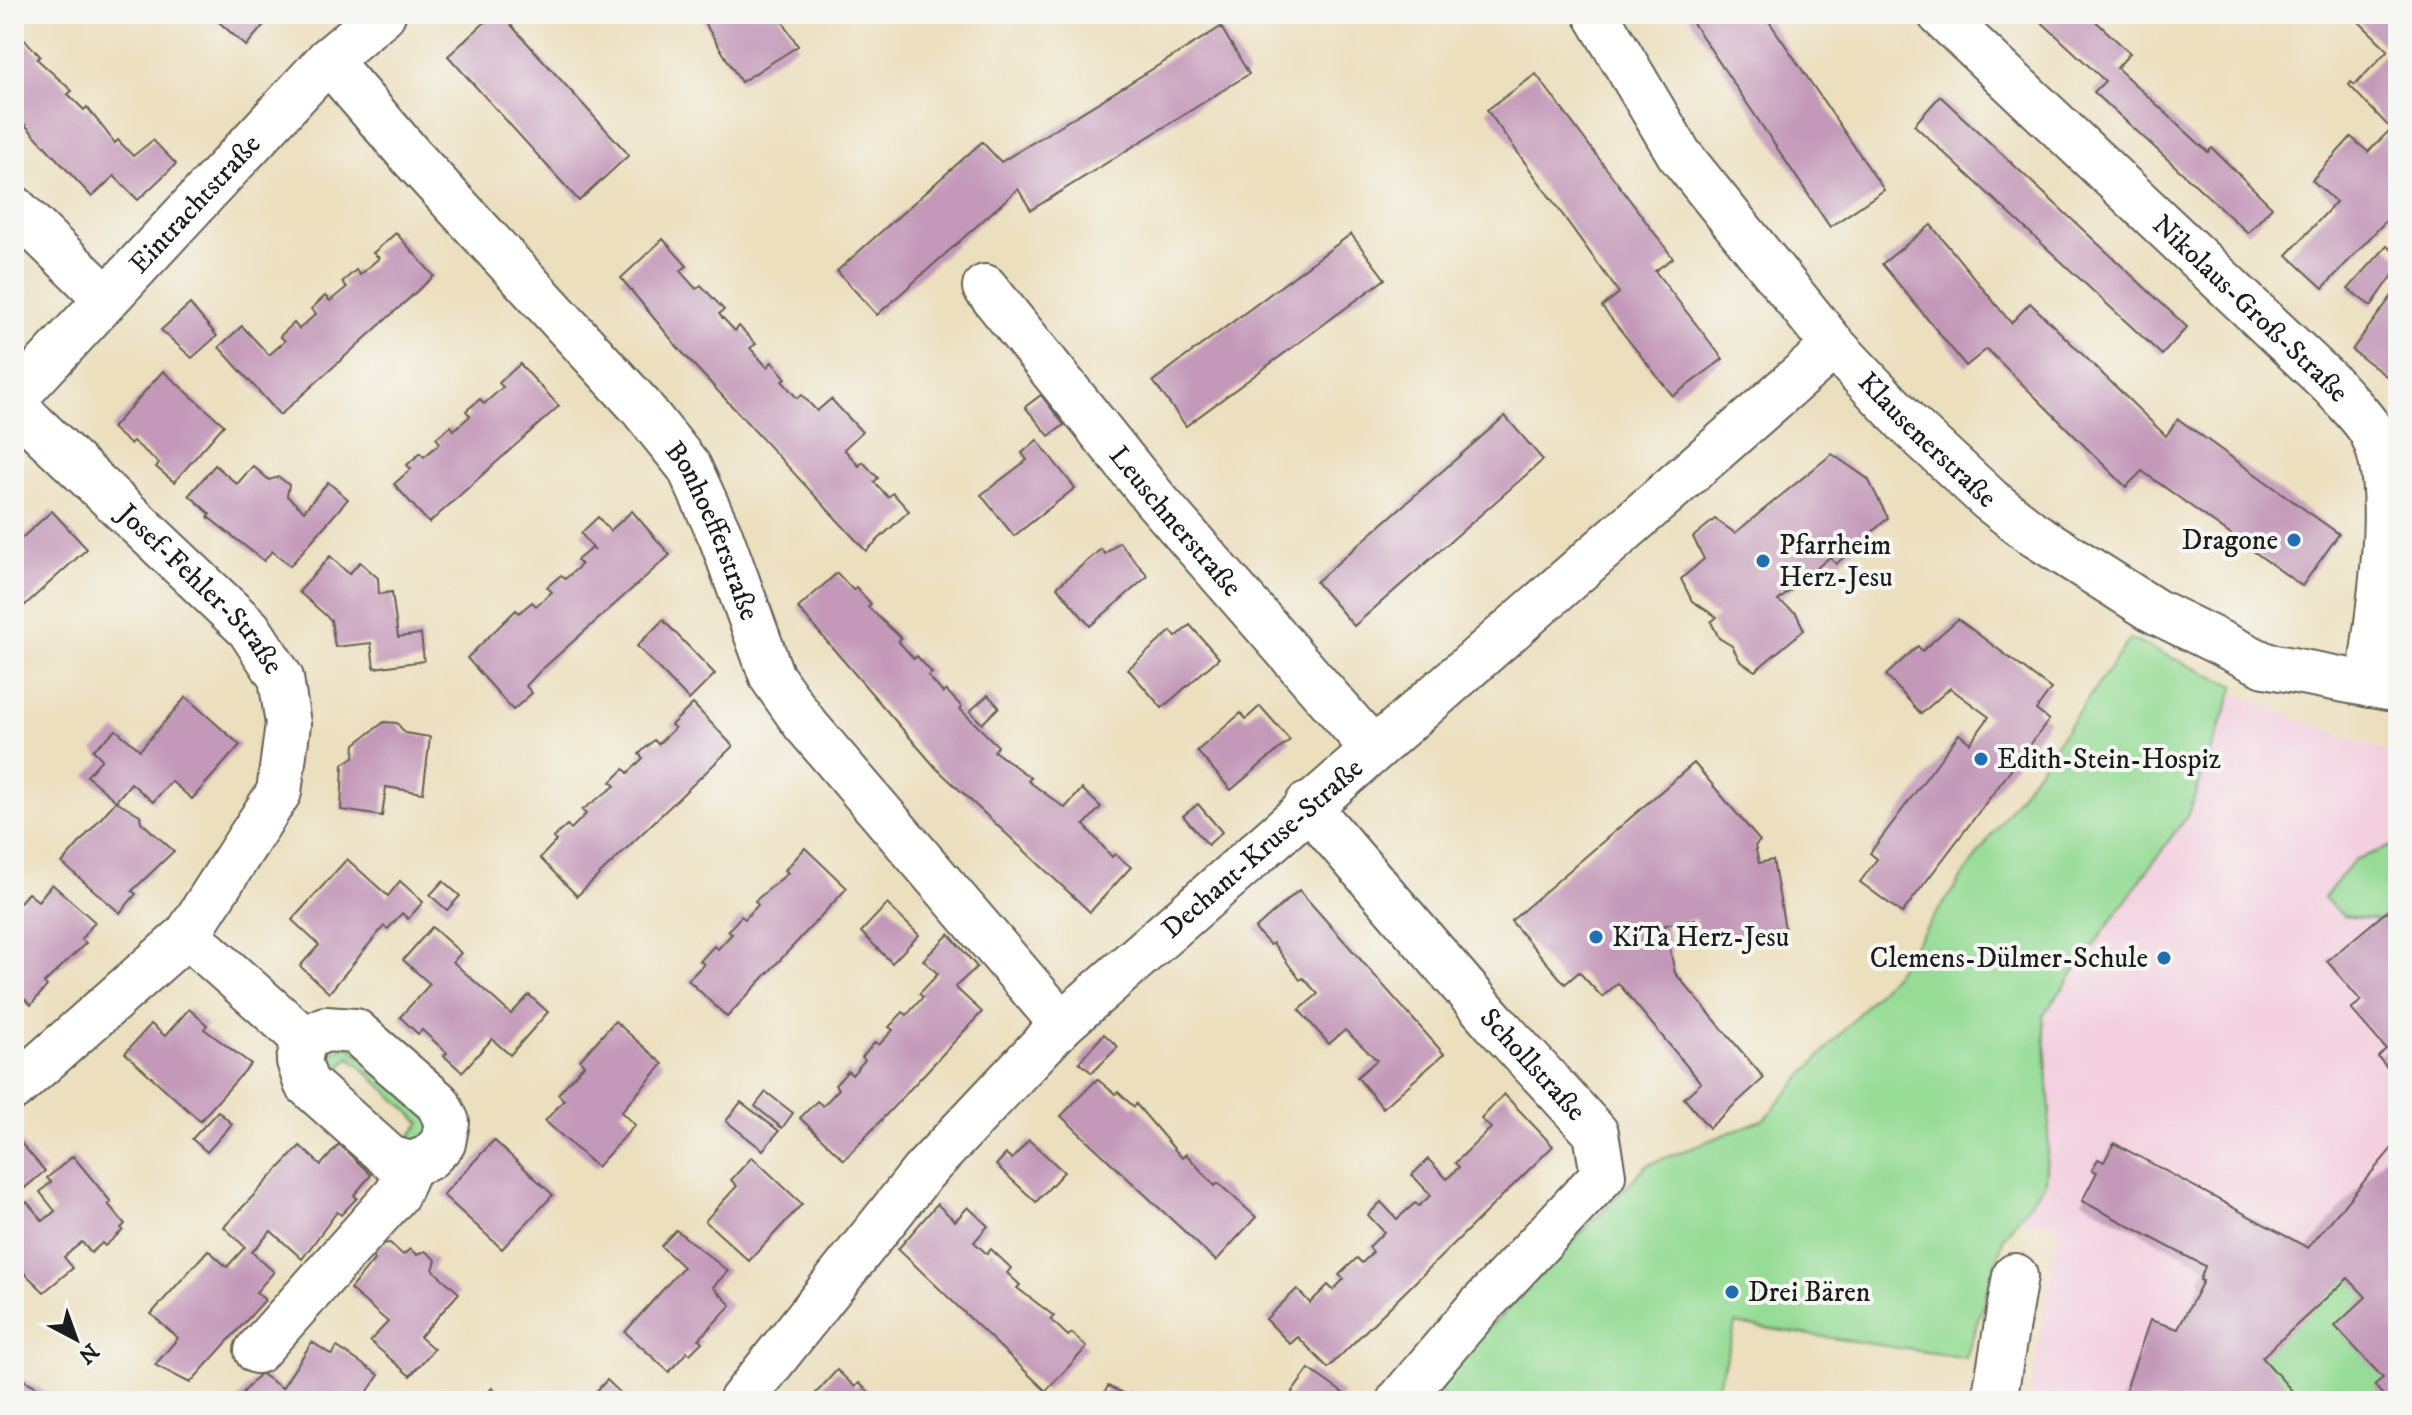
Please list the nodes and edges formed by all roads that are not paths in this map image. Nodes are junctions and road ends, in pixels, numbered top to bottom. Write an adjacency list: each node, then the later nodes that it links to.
1 (383, 14): 4 (street, Eintrachtstraße)
2 (1596, 14): 8 (street, Klausenerstraße)
3 (1940, 14): 11 (street, Nikolaus-Groß-Straße)
4 (328, 60): 7 (street, Eintrachtstraße); 15 (street, Bonhoefferstraße)
5 (14, 208): 7 (street)
6 (985, 287): 12 (street, Leuschnerstraße)
7 (106, 298): 9 (street, Eintrachtstraße)
8 (1834, 346): 11 (street, Klausenerstraße); 12 (street, Dechant-Kruse-Straße)
9 (14, 399)
10 (14, 406): 14 (street, Josef-Fehler-Straße)
11 (2384, 688)
12 (1373, 749): 13 (street, Dechant-Kruse-Straße)
13 (1307, 805): 15 (street, Dechant-Kruse-Straße); 22 (street, Schollstraße)
14 (187, 935): 16 (street); 17 (street, Josef-Fehler-Straße)
15 (1062, 1024): 21 (street, Dechant-Kruse-Straße)
16 (304, 1039): 18 (street); 18 (street)
17 (14, 1088)
18 (410, 1164): 20 (street)
19 (2015, 1276): 23 (street)
20 (257, 1351)
21 (741, 1401)
22 (1399, 1401)
23 (1994, 1401)

